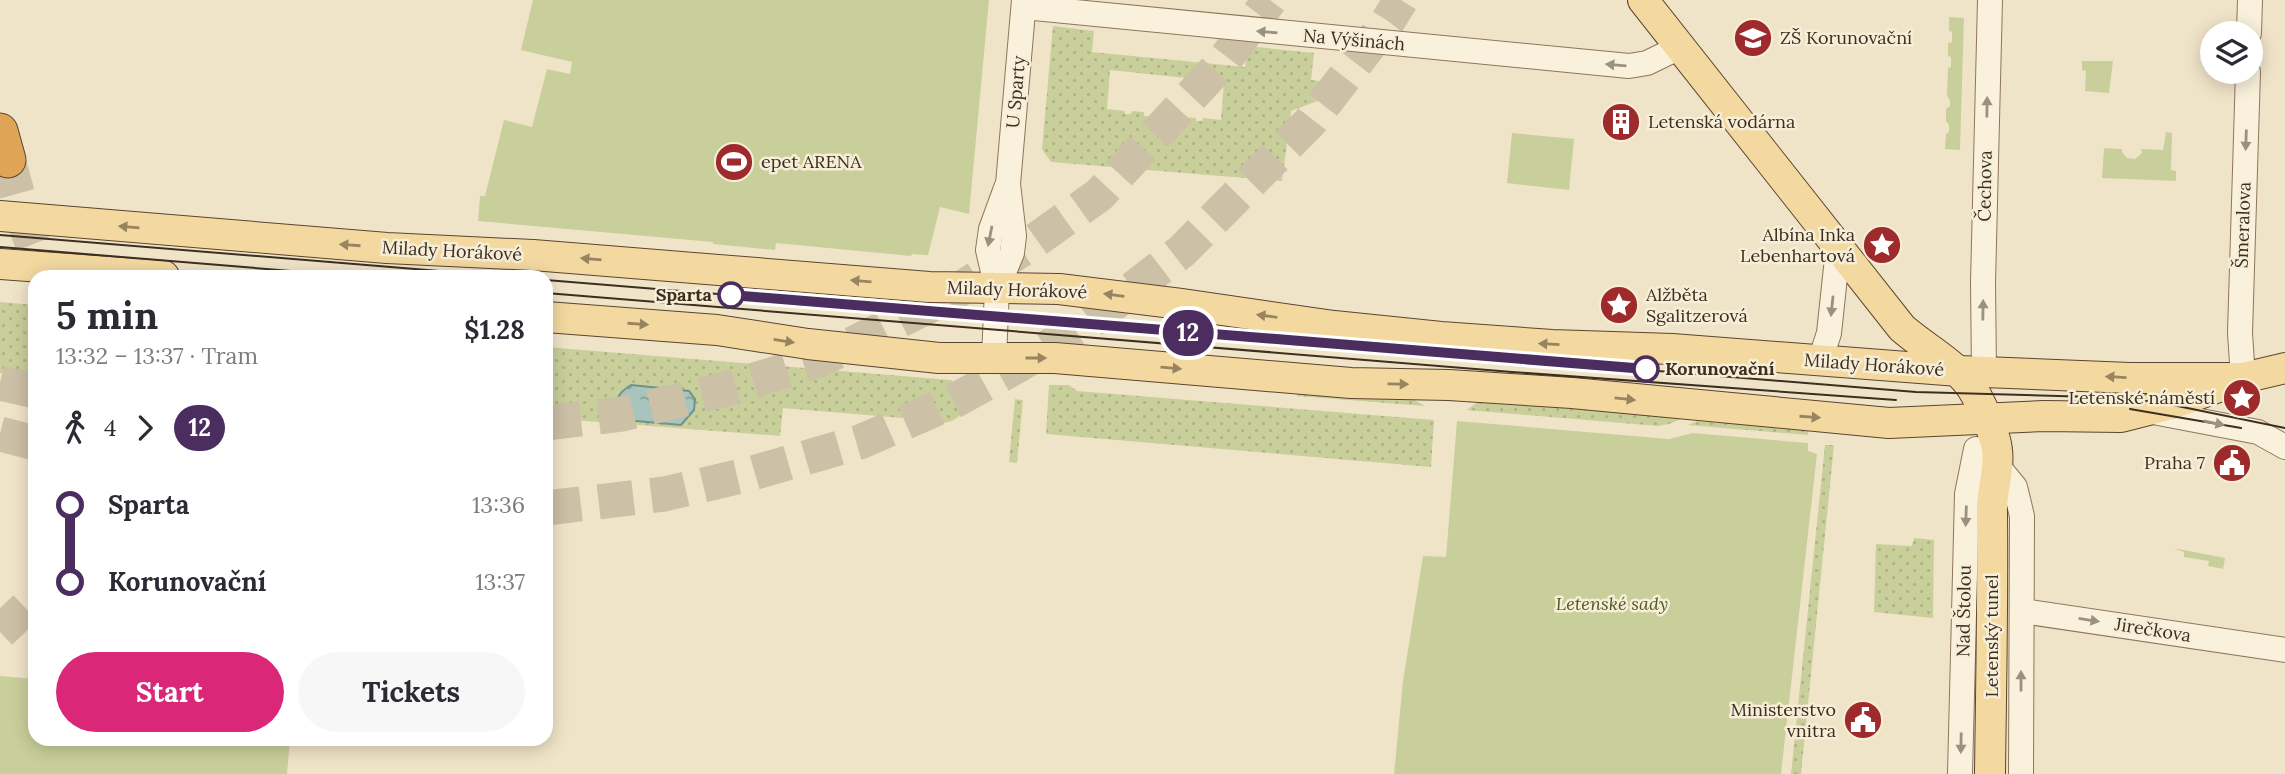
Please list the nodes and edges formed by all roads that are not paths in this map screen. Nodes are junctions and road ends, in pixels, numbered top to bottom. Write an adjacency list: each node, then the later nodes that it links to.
1 (1643, 0): 6 (main road)
2 (1990, 0): 17 (street, Čechova, one-way to 2)
3 (2250, 0): 5 (street)
4 (1024, 4): 6 (street, Na Výšinách, one-way to 4); 12 (street, U Sparty)
5 (2249, 21)
6 (1680, 47): 9 (main road)
7 (2248, 84): 18 (street, Šmeralova, one-way to 18)
8 (0, 216): 12 (main road, Milady Horákové, one-way to 8)
9 (1838, 249): 15 (street, one-way to 15); 17 (main road)
10 (0, 264): 11 (main road)
11 (82, 270)
12 (997, 289): 14 (street, U Sparty); 15 (main road, Milady Horákové, one-way to 12)
13 (553, 318): 14 (main road, one-way to 14)
14 (994, 358): 20 (main road, one-way to 20)
15 (1819, 361): 17 (main road, Milady Horákové)
16 (2285, 368): 18 (main road)
17 (1971, 371): 18 (main road, Milady Horákové, one-way to 17); 20 (main road)
18 (2243, 378): 19 (main road)
19 (2147, 411): 20 (main road); 21 (street, one-way to 21)
20 (1987, 419): 22 (main road, Letenský tunel)
21 (2285, 447)
22 (1986, 457): 23 (street); 25 (street, Nad Štolou, one-way to 25); 26 (main road, Letenský tunel)
23 (2022, 611): 24 (street, Jirečkova, one-way to 24); 27 (street, one-way to 23)
24 (2285, 650)
25 (1960, 774)
26 (1990, 774)
27 (2021, 774)

